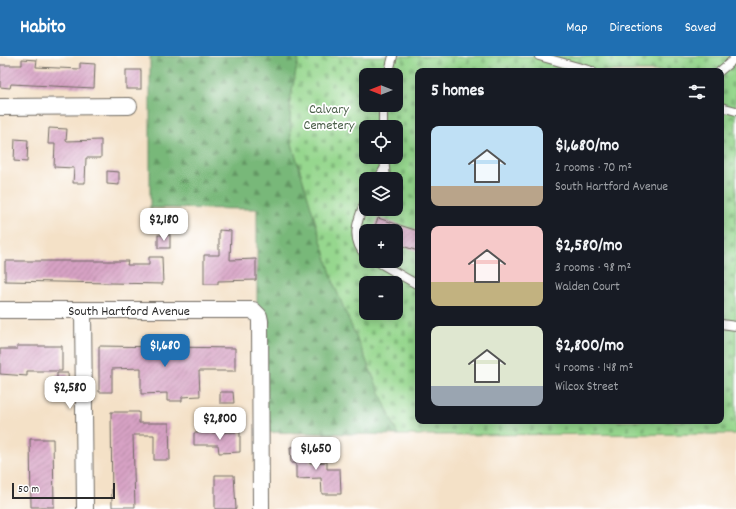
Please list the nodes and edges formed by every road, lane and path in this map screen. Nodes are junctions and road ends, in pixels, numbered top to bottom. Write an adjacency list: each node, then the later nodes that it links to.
1 (393, 56): 4 (lane)
2 (539, 56): 5 (lane)
3 (734, 56): 6 (lane)
4 (390, 68)
5 (581, 68)
6 (723, 68)
7 (129, 106): 8 (street)
8 (0, 107)
9 (724, 108): 10 (lane)
10 (736, 111)
11 (384, 164): 12 (lane)
12 (384, 169): 13 (lane); 14 (lane)
13 (382, 172)
14 (385, 172)
15 (359, 216): 16 (lane)
16 (359, 248)
17 (388, 268): 18 (lane)
18 (415, 283)
19 (0, 310): 20 (street, South Hartford Avenue)
20 (83, 310): 23 (street); 24 (street, South Hartford Avenue)
21 (724, 324): 22 (lane)
22 (736, 326)
23 (85, 509)
24 (261, 509)

